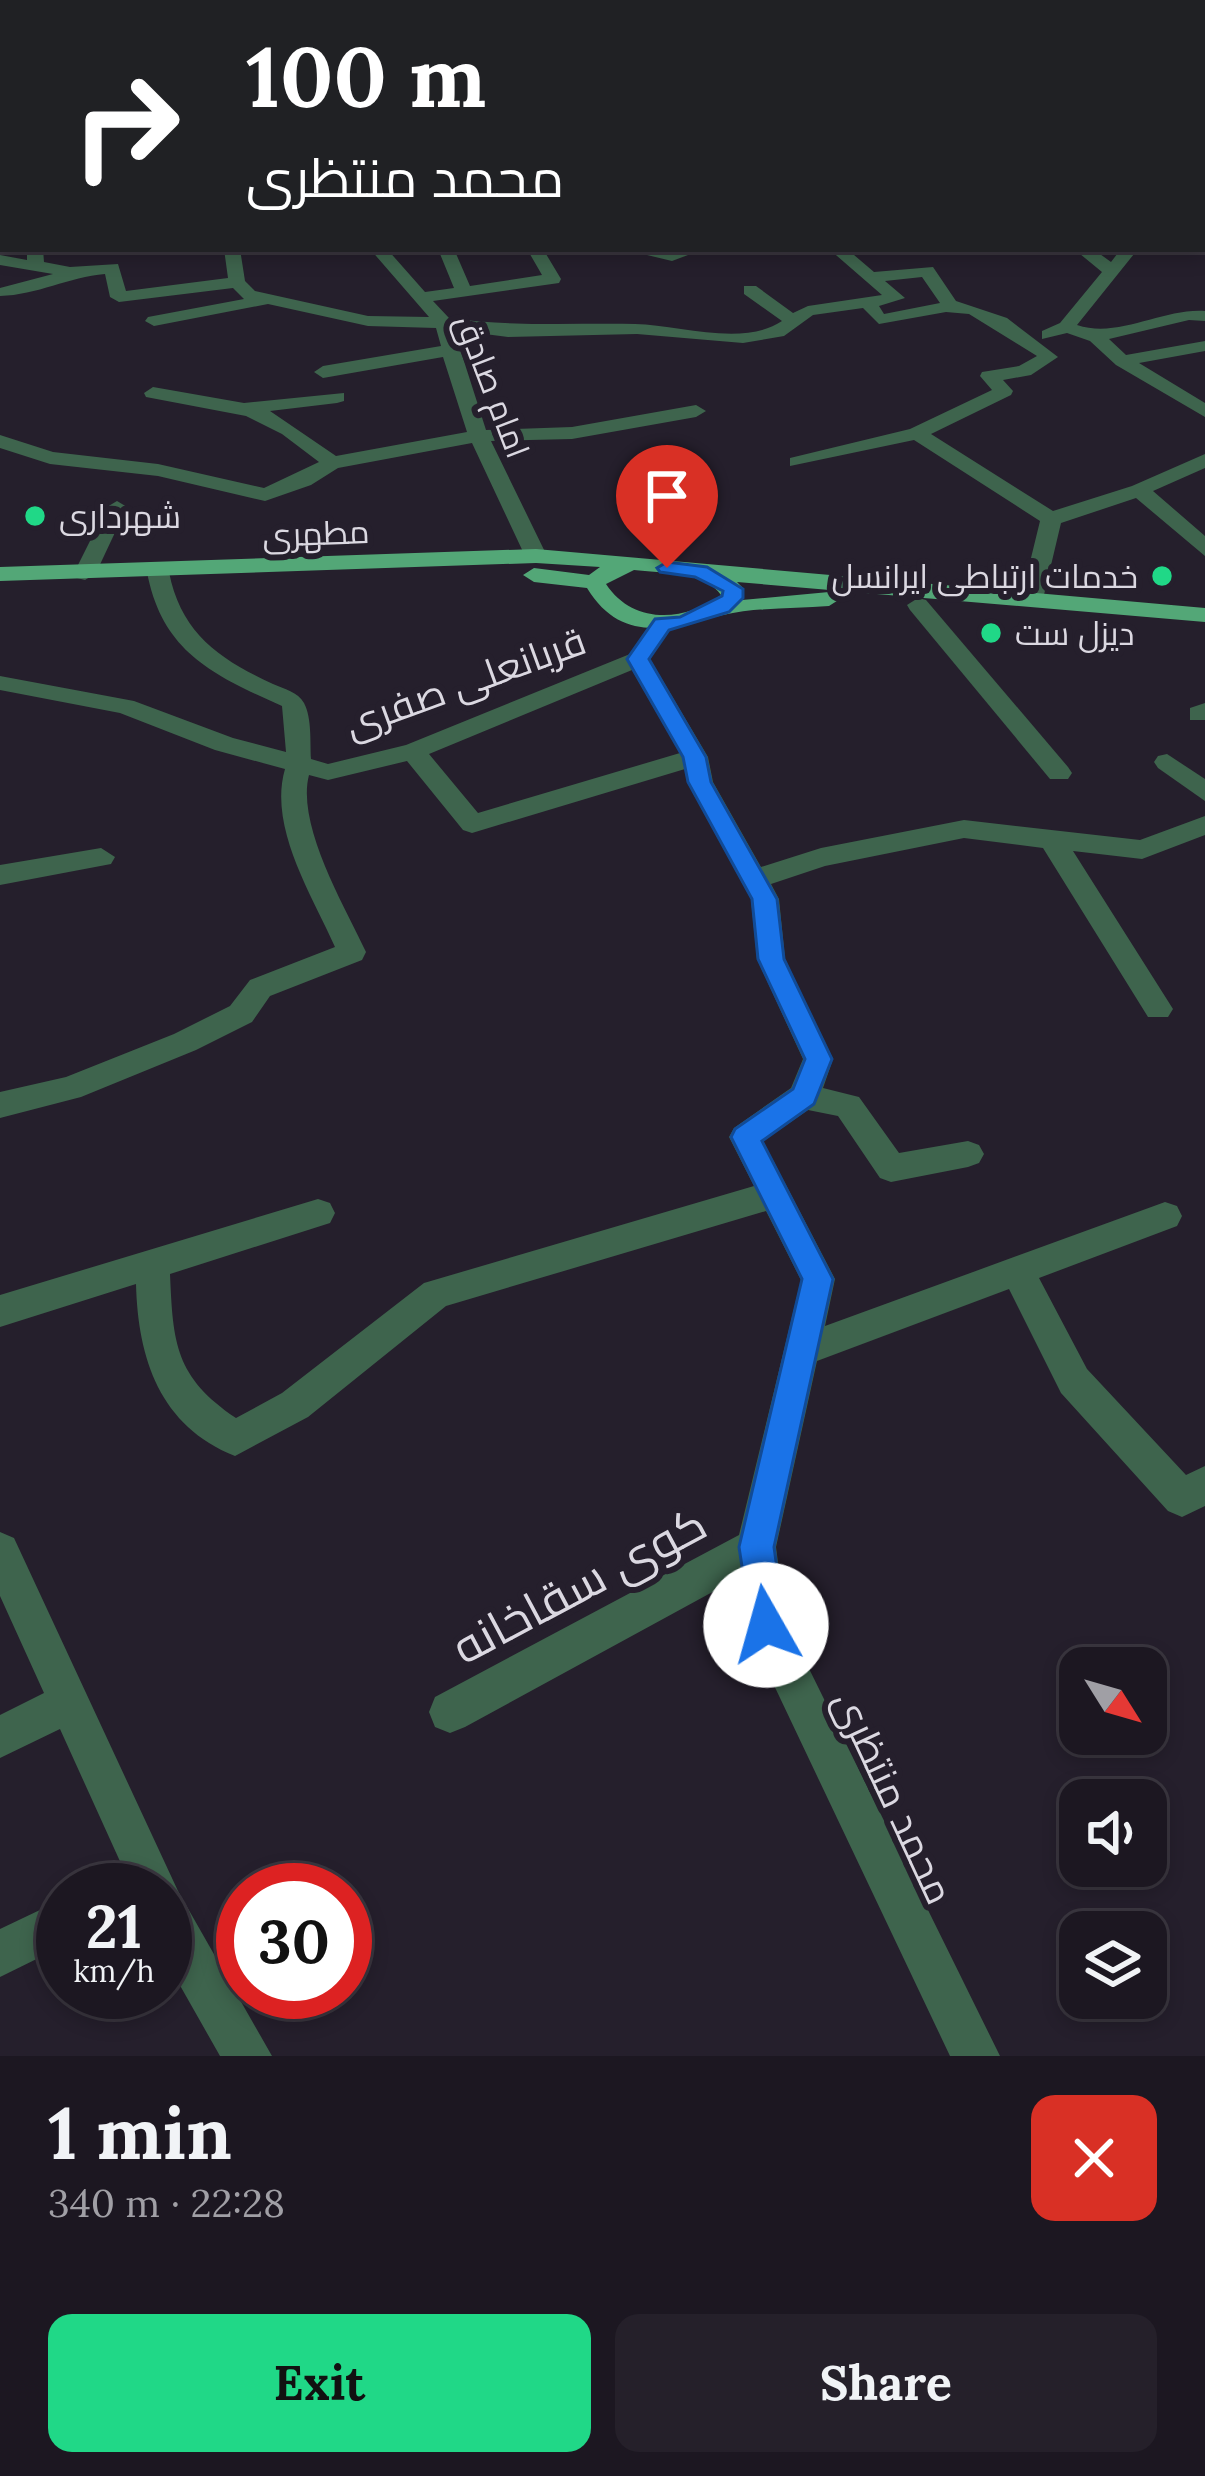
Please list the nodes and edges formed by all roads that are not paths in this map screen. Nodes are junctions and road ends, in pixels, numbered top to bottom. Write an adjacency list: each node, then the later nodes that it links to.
1 (232, 252): 15 (street)
2 (381, 252): 19 (street, امام صادق)
3 (447, 252): 18 (street)
4 (537, 252): 18 (street)
5 (641, 252): 6 (street)
6 (691, 252)
7 (840, 252): 14 (street)
8 (1086, 252): 13 (street)
9 (1128, 252): 13 (street)
10 (36, 257): 11 (street); 12 (street)
11 (0, 260)
12 (70, 272): 15 (street); 17 (street)
13 (1112, 272): 27 (street)
14 (871, 277): 21 (street); 22 (street)
15 (237, 282): 20 (street)
16 (750, 290): 25 (street)
17 (4, 292)
18 (464, 292): 19 (street)
19 (419, 298): 26 (street, امام صادق)
20 (265, 300): 24 (street); 26 (street)
21 (870, 305): 22 (street); 25 (street)
22 (950, 306): 29 (street)
23 (1205, 316): 28 (street)
24 (154, 321)
25 (793, 321): 26 (street)
26 (443, 323): 31 (street, امام صادق)
27 (1066, 327): 28 (street); 29 (street)
28 (1096, 337): 32 (street)
29 (1032, 344): 39 (street)
30 (1205, 346): 32 (street)
31 (451, 350): 33 (street); 40 (street, امام صادق)
32 (1122, 361): 37 (street)
33 (323, 372)
34 (153, 392): 36 (street)
35 (337, 397): 36 (street)
36 (243, 408): 44 (street)
37 (1205, 411)
38 (696, 412): 40 (street)
39 (917, 433): 43 (street); 47 (street)
40 (478, 436): 44 (street); 50 (street, امام صادق)
41 (0, 441): 44 (street)
42 (1205, 460): 45 (street)
43 (797, 462)
44 (332, 463)
45 (1139, 490): 47 (street); 48 (street)
46 (117, 507): 52 (street)
47 (1051, 519): 57 (street)
48 (1205, 550)
49 (634, 563): 50 (main road, مطهری); 51 (main road, مطهری); 55 (main road)
50 (535, 566): 54 (main road, مطهری); 55 (main road, مطهری)
51 (700, 572): 57 (main road); 59 (main road)
52 (86, 573): 53 (main road, مطهری); 54 (main road, مطهری)
53 (0, 574)
54 (159, 580): 56 (main road, مطهری); 68 (street)
55 (594, 582): 61 (main road)
56 (0, 591)
57 (1031, 599): 60 (main road)
58 (918, 604): 59 (main road); 62 (main road); 69 (street)
59 (722, 608): 61 (main road)
60 (1205, 615)
61 (663, 624): 63 (street, قربانعلی صفری)
62 (1205, 630)
63 (638, 659): 65 (street, قربانعلی صفری); 66 (street)
64 (0, 682): 68 (street, قربانعلی صفری)
65 (413, 751): 66 (street); 68 (street, قربانعلی صفری)
66 (694, 757): 75 (street)
67 (1168, 762): 70 (street)
68 (299, 764): 78 (street)
69 (1059, 773)
70 (1205, 792)
71 (1201, 832): 72 (street)
72 (1054, 843): 75 (street); 76 (street)
73 (101, 857): 74 (street)
74 (0, 875)
75 (754, 880): 77 (street)
76 (1158, 1010)
77 (804, 1096): 79 (street); 80 (street, محمد منتظری)
78 (0, 1105)
79 (968, 1154)
80 (773, 1195): 83 (street); 86 (street, محمد منتظری)
81 (318, 1213): 83 (street)
82 (1165, 1216): 84 (street)
83 (152, 1264): 85 (street)
84 (1016, 1269): 86 (street); 87 (street)
85 (0, 1311)
86 (802, 1349): 88 (street, محمد منتظری)
87 (1205, 1485)
88 (756, 1547): 91 (street, کوی سقاخانه); 98 (street, محمد منتظری)
89 (0, 1552): 90 (street)
90 (68, 1703): 92 (street); 93 (street)
91 (450, 1712)
92 (0, 1737)
93 (137, 1863)
94 (36, 1936): 95 (street)
95 (0, 1954)
96 (192, 1966): 97 (street)
97 (248, 2056)
98 (976, 2056)

